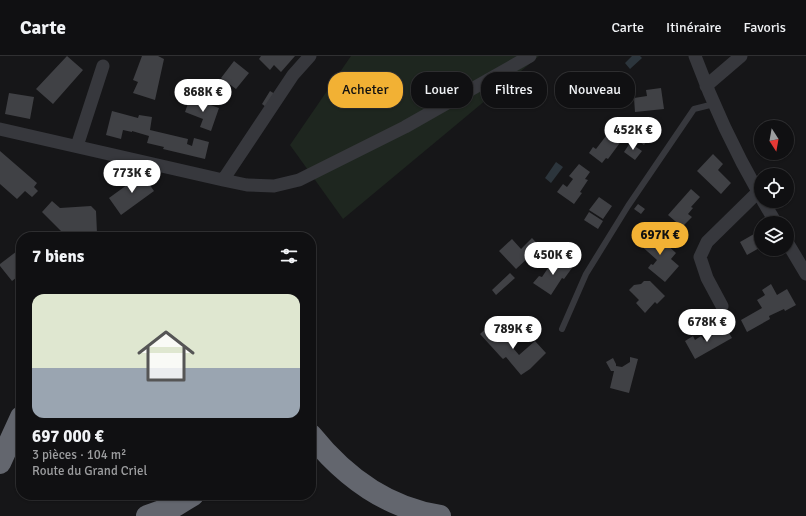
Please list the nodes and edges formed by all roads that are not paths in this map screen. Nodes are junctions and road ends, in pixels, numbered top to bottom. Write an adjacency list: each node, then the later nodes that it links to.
1 (310, 56): 10 (street)
2 (530, 56): 10 (street)
3 (695, 56): 6 (street)
4 (741, 56): 6 (street)
5 (103, 66): 9 (street)
6 (706, 86): 7 (street)
7 (714, 104): 11 (street); 16 (lane)
8 (0, 129): 9 (street)
9 (77, 146): 10 (street)
10 (223, 180)
11 (754, 183)
12 (754, 203): 15 (street)
13 (794, 254): 14 (street)
14 (806, 274)
15 (722, 306)
16 (562, 329)
17 (16, 428): 19 (highway)
18 (316, 440): 22 (highway)
19 (0, 464)
20 (185, 500): 21 (highway)
21 (147, 516)
22 (440, 516)

